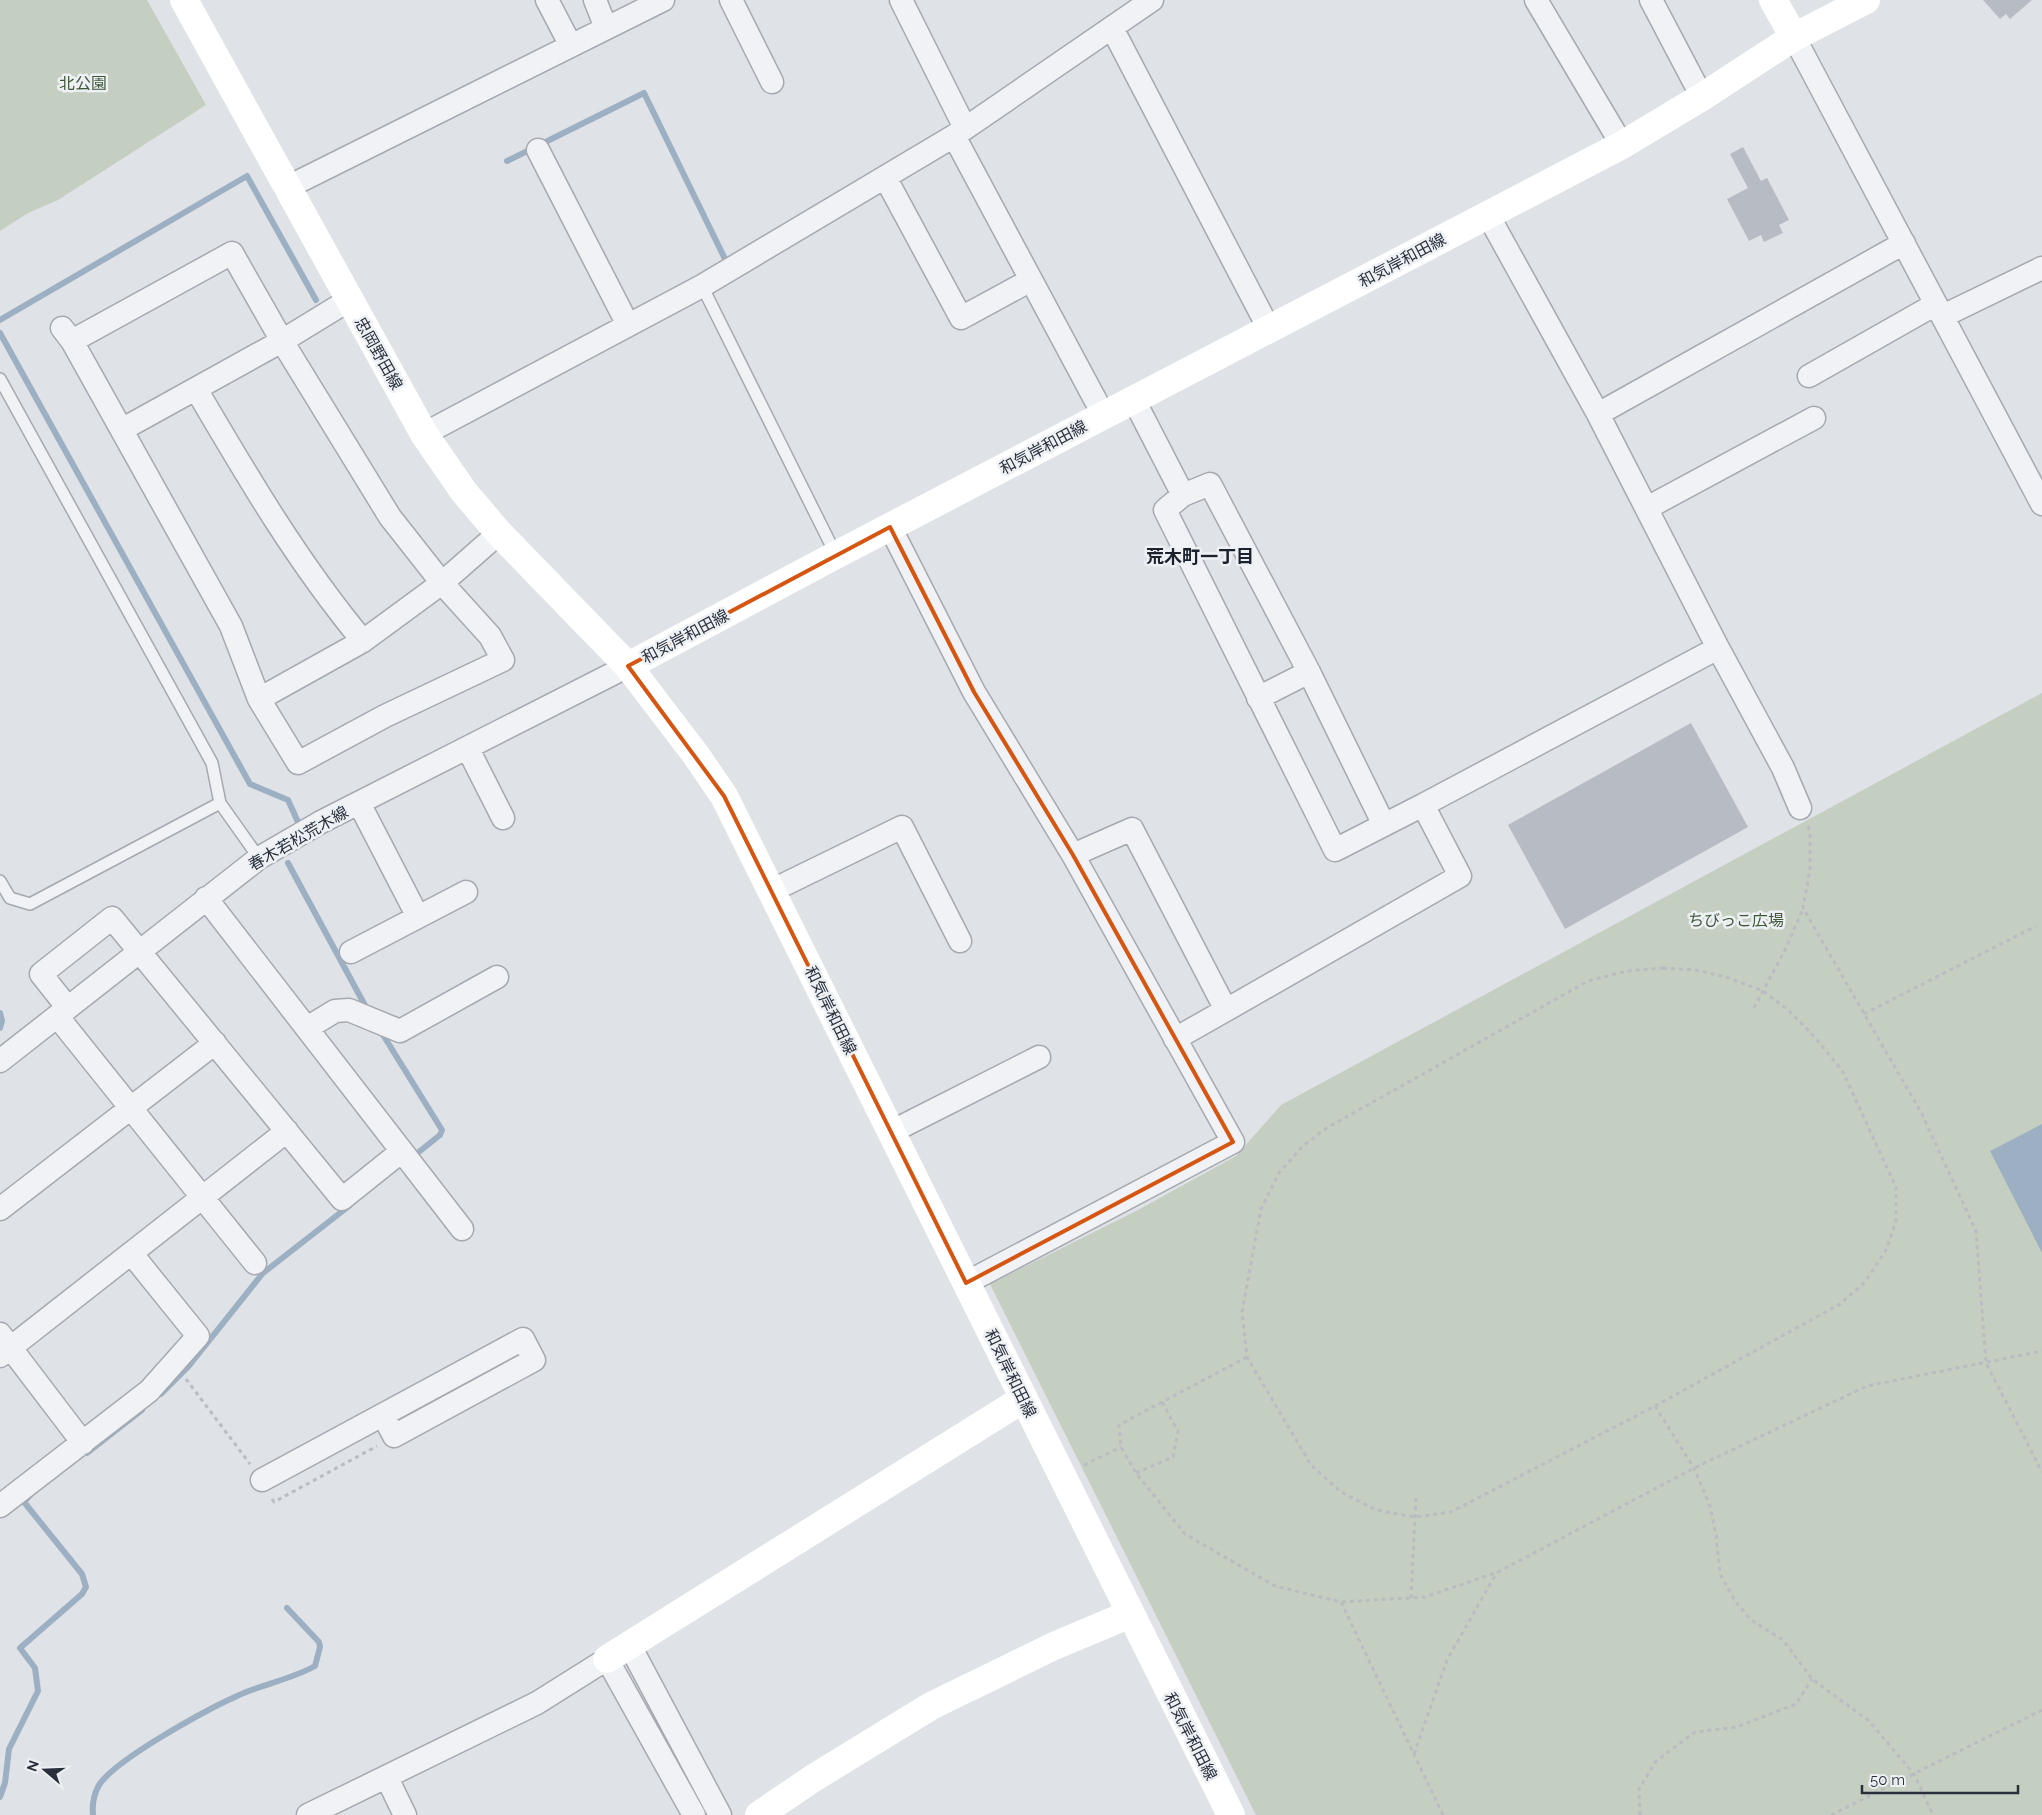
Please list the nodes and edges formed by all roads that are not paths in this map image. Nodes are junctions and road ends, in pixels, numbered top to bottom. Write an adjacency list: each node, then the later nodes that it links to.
1 (184, 0): 22 (main road, 忠岡野田線)
2 (547, 0): 15 (street)
3 (595, 0): 12 (street)
4 (663, 0): 12 (street)
5 (731, 0): 16 (street)
6 (901, 0): 18 (street)
7 (1152, 0): 13 (street)
8 (1536, 0): 19 (street)
9 (1651, 0): 17 (street)
10 (1773, 0): 14 (main road)
11 (1866, 0): 14 (main road, 和気岸和田線)
12 (606, 28): 15 (street)
13 (1112, 28): 18 (street); 31 (street)
14 (1794, 37): 17 (main road, 和気岸和田線); 24 (street)
15 (571, 46): 22 (street)
16 (772, 82)
17 (1702, 97): 19 (main road, 和気岸和田線)
18 (959, 132): 21 (street); 26 (street)
19 (1622, 145): 23 (main road, 和気岸和田線)
20 (538, 150): 30 (street)
21 (885, 177): 26 (street); 27 (street)
22 (286, 188): 28 (main road, 忠岡野田線)
23 (1488, 215): 31 (main road, 和気岸和田線); 37 (street)
24 (1904, 243): 29 (street); 37 (street)
25 (2042, 268): 29 (street)
26 (1031, 280): 38 (street)
27 (702, 286): 30 (street); 47 (lane)
28 (349, 300): 32 (street); 41 (main road, 忠岡野田線)
29 (1939, 310): 33 (street); 43 (street)
30 (628, 325): 41 (street)
31 (1269, 329): 36 (main road, 和気岸和田線)
32 (282, 340): 35 (street); 40 (street); 48 (street)
33 (1809, 376)
34 (0, 379): 56 (lane)
35 (196, 389): 40 (street); 49 (street)
36 (1134, 400): 38 (main road, 和気岸和田線); 42 (street)
37 (1598, 414): 44 (street)
38 (1104, 416): 45 (main road, 和気岸和田線)
39 (1814, 418): 44 (street)
40 (122, 429): 54 (street)
41 (424, 434): 46 (main road, 忠岡野田線)
42 (1183, 495): 52 (street); 53 (street)
43 (2042, 504)
44 (1647, 508): 50 (street)
45 (890, 527): 47 (main road, 和気岸和田線); 62 (street)
46 (498, 533): 48 (street); 51 (main road, 忠岡野田線)
47 (836, 555): 51 (main road, 和気岸和田線)
48 (442, 583): 49 (street); 54 (street)
49 (363, 641): 54 (street)
50 (1718, 648): 58 (street); 59 (street)
51 (628, 666): 55 (street, 春木若松荒木線); 65 (main road, 和気岸和田線)
52 (1309, 672): 53 (street); 61 (street)
53 (1258, 698): 61 (street)
54 (259, 699)
55 (468, 749): 57 (street, 春木若松荒木線); 60 (street)
56 (220, 803): 63 (lane); 64 (lane)
57 (359, 803): 63 (street, 春木若松荒木線); 68 (street)
58 (1423, 805): 61 (street); 73 (street)
59 (1800, 808)
60 (503, 818)
61 (1384, 825)
62 (1073, 855): 73 (street); 76 (street)
63 (259, 858): 67 (street, 春木若松荒木線)
64 (0, 881)
65 (771, 891): 69 (street); 82 (main road, 和気岸和田線)
66 (466, 892): 68 (street)
67 (206, 898): 70 (street, 春木若松荒木線); 75 (street)
68 (418, 917): 71 (street)
69 (960, 941)
70 (140, 950): 74 (street, 春木若松荒木線); 74 (street); 77 (street)
71 (351, 952)
72 (497, 977): 75 (street)
73 (1226, 1010): 76 (street)
74 (62, 1012): 79 (street, 春木若松荒木線); 80 (street)
75 (307, 1028): 83 (street)
76 (1175, 1039): 89 (street)
77 (215, 1043): 80 (street); 81 (street)
78 (1039, 1057): 82 (street)
79 (0, 1061)
80 (131, 1108): 84 (street); 85 (street)
81 (287, 1131): 83 (street); 84 (street)
82 (891, 1132): 89 (main road, 和気岸和田線)
83 (402, 1151): 86 (street)
84 (202, 1197): 87 (street); 88 (street)
85 (0, 1209)
86 (462, 1229)
87 (130, 1254): 90 (street); 93 (street)
88 (255, 1263)
89 (966, 1283): 91 (main road, 和気岸和田線)
90 (3, 1346): 93 (street)
91 (1023, 1399): 96 (main road, 和気岸和田線); 97 (main road)
92 (383, 1415): 92 (street); 94 (street)
93 (83, 1443): 95 (street)
94 (262, 1480)
95 (0, 1506)
96 (1130, 1614): 103 (main road); 104 (main road, 和気岸和田線)
97 (619, 1652): 98 (street); 101 (street); 102 (street)
98 (387, 1778): 99 (street); 100 (street)
99 (308, 1815)
100 (405, 1815)
101 (694, 1815)
102 (720, 1815)
103 (759, 1815)
104 (1231, 1815)

